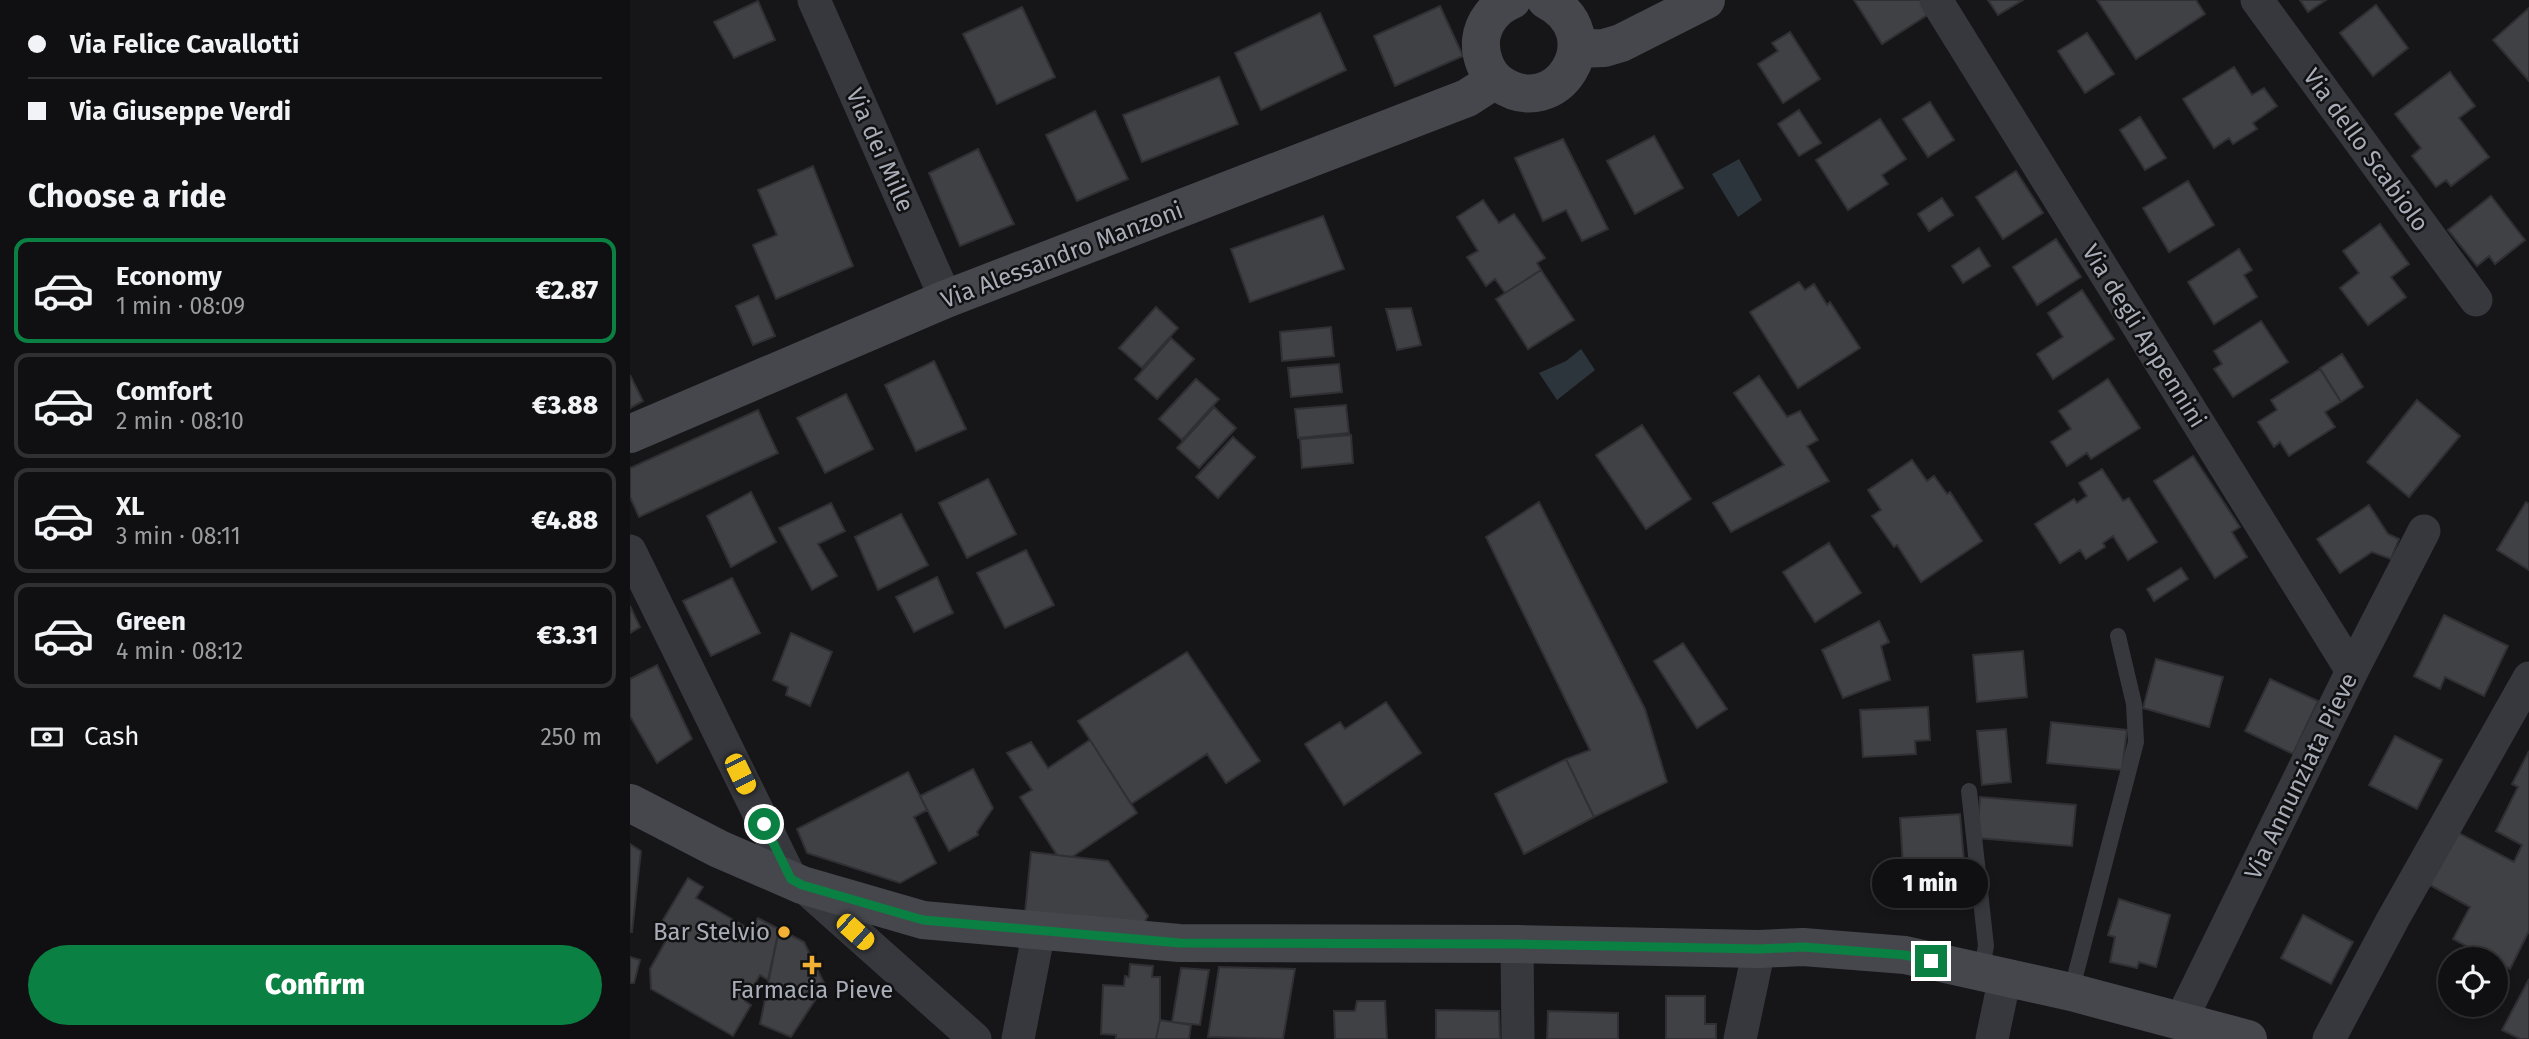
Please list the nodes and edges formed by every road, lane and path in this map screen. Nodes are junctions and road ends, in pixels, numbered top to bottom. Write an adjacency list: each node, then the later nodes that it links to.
1 (814, 0): 9 (street, Via dei Mille)
2 (1546, 0): 7 (street)
3 (1706, 0): 7 (street)
4 (1936, 0): 15 (street, Via degli Appennini)
5 (2257, 0): 10 (street, Via dello Scabiolo)
6 (1492, 7): 8 (street)
7 (1577, 49): 8 (street)
8 (1495, 80): 9 (street, Via Alessandro Manzoni)
9 (946, 299): 11 (street, Via Alessandro Manzoni)
10 (2476, 300)
11 (630, 434)
12 (2424, 531): 15 (street, Via Annunziata Pieve)
13 (630, 551): 19 (street)
14 (2118, 636): 24 (lane)
15 (2352, 671): 25 (street, Via Annunziata Pieve)
16 (2529, 678): 32 (street)
17 (1969, 791): 23 (lane)
18 (630, 803): 19 (street)
19 (797, 882): 20 (street); 26 (street)
20 (1039, 931): 21 (street); 27 (street)
21 (1517, 944): 22 (street); 28 (street)
22 (1759, 949): 23 (street); 29 (street)
23 (1993, 975): 24 (street); 30 (street)
24 (2071, 992): 25 (street)
25 (2180, 1022): 31 (street)
26 (975, 1039)
27 (1018, 1039)
28 (1518, 1039)
29 (1740, 1039)
30 (1992, 1039)
31 (2248, 1039)
32 (2329, 1039)

